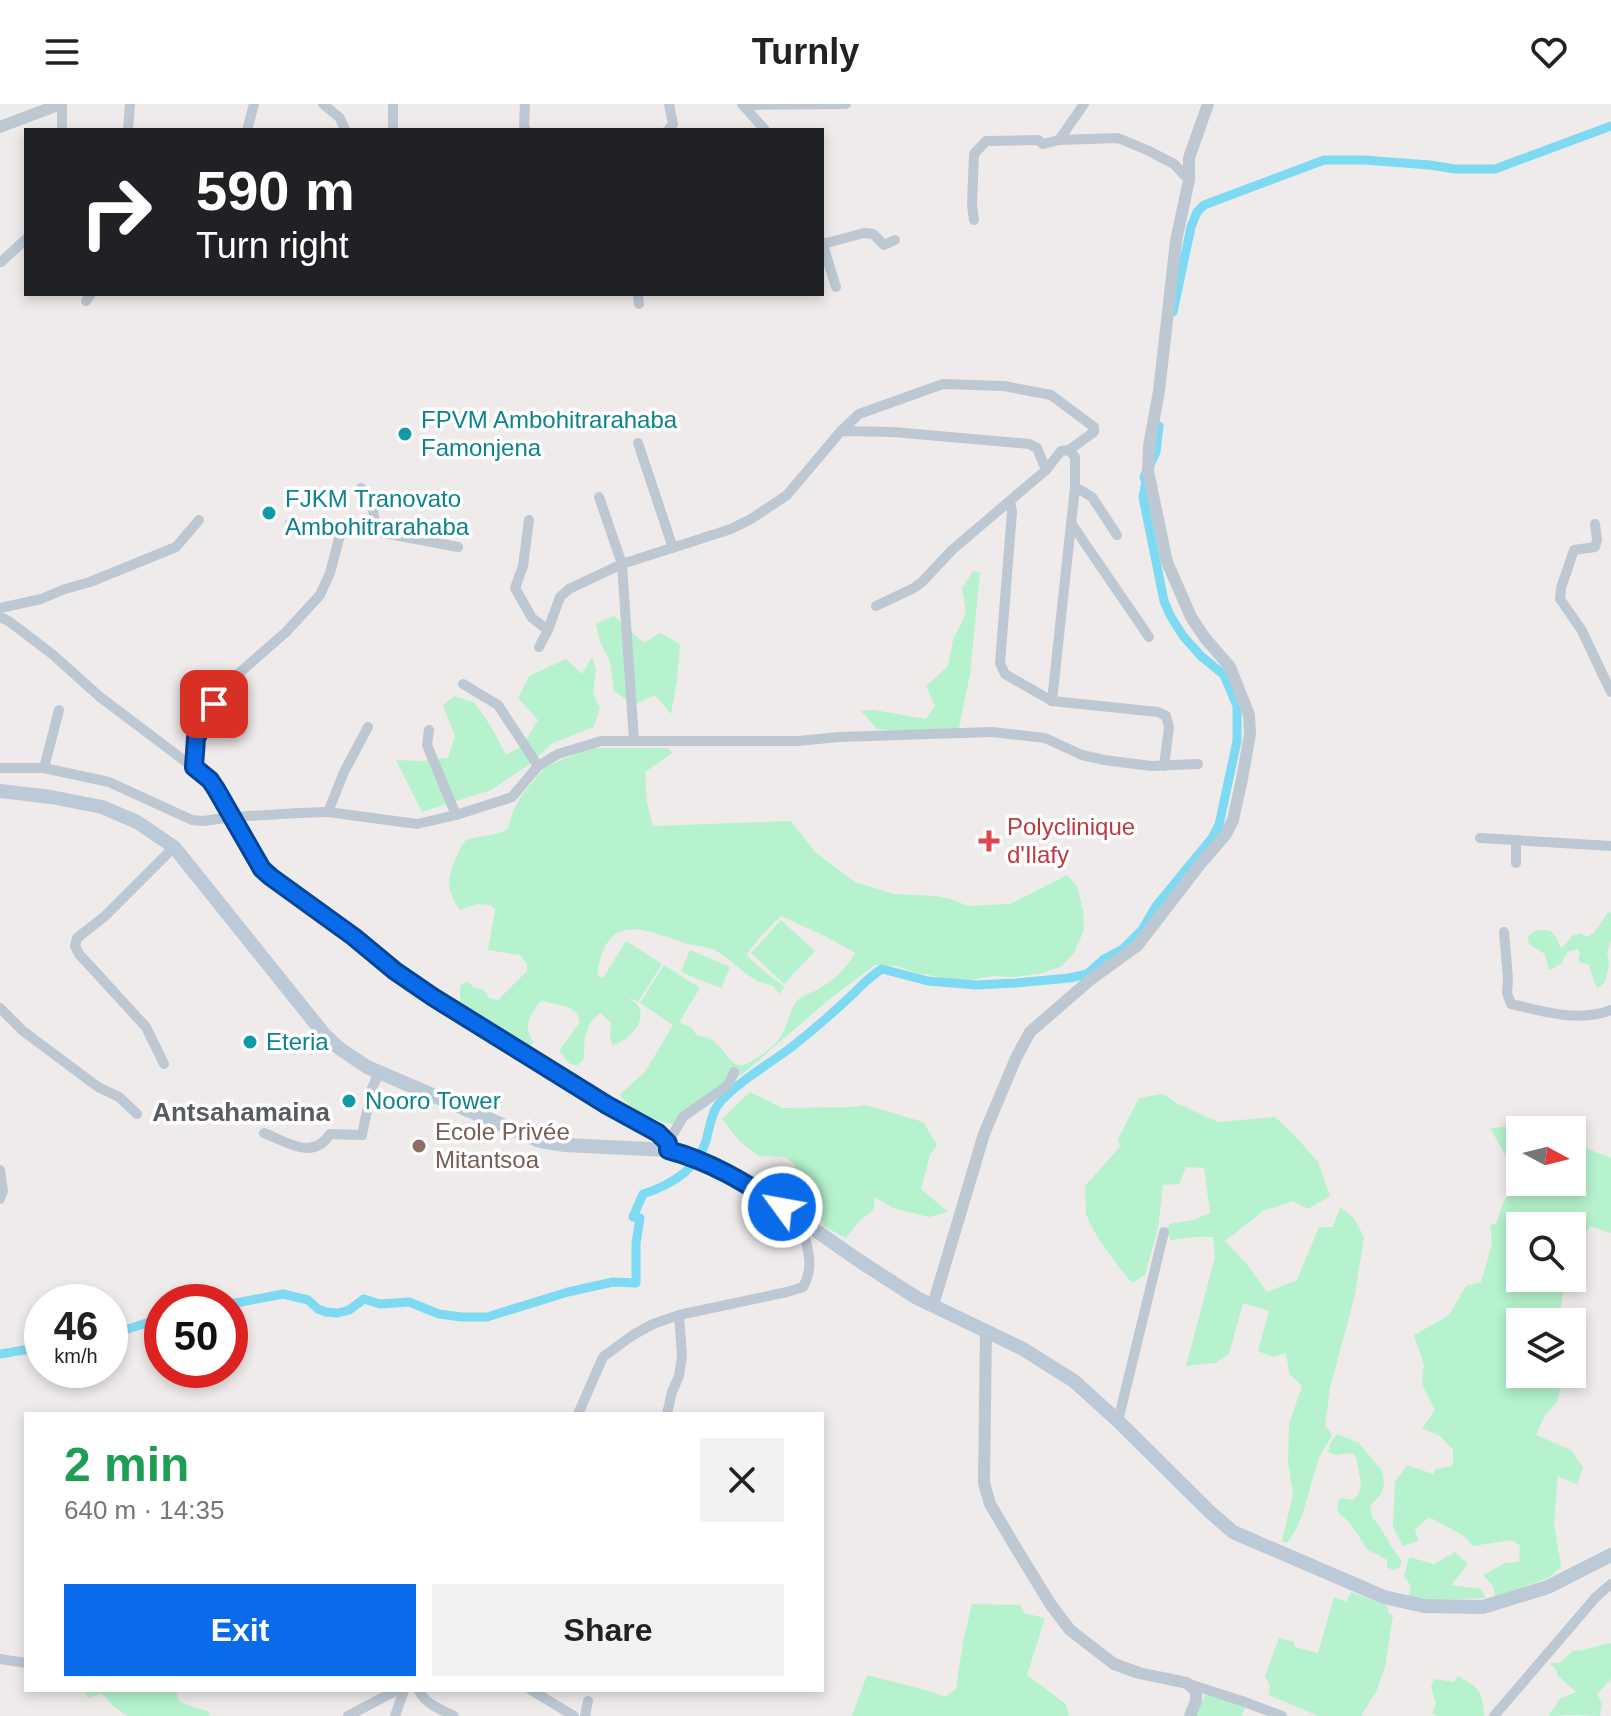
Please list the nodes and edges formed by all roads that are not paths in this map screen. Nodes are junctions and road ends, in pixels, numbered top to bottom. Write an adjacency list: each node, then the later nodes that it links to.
1 (130, 104): 14 (street)
2 (254, 104): 15 (street)
3 (323, 104): 16 (street)
4 (393, 104): 17 (street)
5 (525, 104): 18 (street)
6 (669, 104): 19 (street)
7 (743, 104): 8 (street); 20 (street)
8 (846, 104)
9 (1084, 104): 21 (street)
10 (1208, 104): 22 (street)
11 (56, 105): 12 (street); 13 (street)
12 (0, 127)
13 (62, 128)
14 (128, 128)
15 (248, 128)
16 (344, 128)
17 (393, 128)
18 (525, 128)
19 (673, 128)
20 (763, 128)
21 (1059, 140): 22 (street); 23 (street)
22 (1189, 180): 90 (street)
23 (974, 220)
24 (895, 240): 26 (street)
25 (24, 241): 28 (street)
26 (824, 243)
27 (824, 249): 29 (street)
28 (1, 262)
29 (836, 287)
30 (841, 431): 32 (street); 33 (street); 47 (street)
31 (638, 443): 47 (street)
32 (1069, 450): 33 (street); 34 (street)
33 (1046, 470): 37 (street)
34 (1075, 487): 41 (street); 45 (street)
35 (361, 488): 44 (street)
36 (599, 497): 48 (street)
37 (1010, 502): 49 (street); 57 (street)
38 (199, 520): 50 (street)
39 (529, 520): 52 (street)
40 (290, 523): 43 (street)
41 (1071, 523): 53 (street); 57 (street)
42 (1595, 524): 56 (street)
43 (341, 531): 44 (street); 65 (street)
44 (378, 532): 46 (street)
45 (1117, 535)
46 (458, 547)
47 (673, 548): 48 (street)
48 (622, 564): 52 (street); 61 (street)
49 (876, 606)
50 (0, 608)
51 (0, 617): 65 (street)
52 (548, 630): 54 (street)
53 (1149, 637)
54 (539, 647)
55 (463, 684): 63 (street)
56 (1611, 692)
57 (1052, 701): 64 (street)
58 (59, 710): 67 (street)
59 (368, 727): 69 (street)
60 (429, 730): 70 (street)
61 (634, 741): 63 (street); 64 (street)
62 (1198, 764): 64 (street)
63 (538, 766): 70 (street)
64 (1164, 766)
65 (194, 767): 71 (street)
66 (0, 768): 67 (street)
67 (44, 768): 71 (street)
68 (0, 791): 75 (main road)
69 (328, 812): 70 (street); 71 (street)
70 (456, 815)
71 (233, 817): 85 (street)
72 (1480, 838): 73 (street)
73 (1516, 840): 74 (street); 76 (street)
74 (1611, 846)
75 (174, 847): 80 (street); 81 (main road)
76 (1516, 863)
77 (1504, 932): 79 (street)
78 (0, 1008): 83 (street)
79 (1611, 1010)
80 (164, 1064)
81 (379, 1072): 84 (street); 85 (main road)
82 (734, 1072): 85 (street)
83 (137, 1114)
84 (264, 1133)
85 (668, 1147): 88 (main road)
86 (0, 1170): 87 (street)
87 (0, 1199)
88 (799, 1218): 90 (main road); 91 (street)
89 (1164, 1232): 95 (street)
90 (933, 1305): 92 (main road)
91 (679, 1315): 93 (street); 94 (street)
92 (986, 1330): 95 (main road); 100 (street)
93 (579, 1412)
94 (667, 1412)
95 (1118, 1421): 96 (main road)
96 (1611, 1555)
97 (1611, 1584): 113 (street)
98 (0, 1659): 99 (street)
99 (24, 1663)
100 (1187, 1683): 111 (street); 112 (street)
101 (393, 1692): 106 (street)
102 (403, 1692): 107 (street)
103 (420, 1692): 108 (street)
104 (534, 1692): 109 (street)
105 (588, 1701): 110 (street)
106 (348, 1716)
107 (395, 1716)
108 (454, 1716)
109 (574, 1716)
110 (585, 1716)
111 (1190, 1716)
112 (1282, 1716)
113 (1494, 1716)

